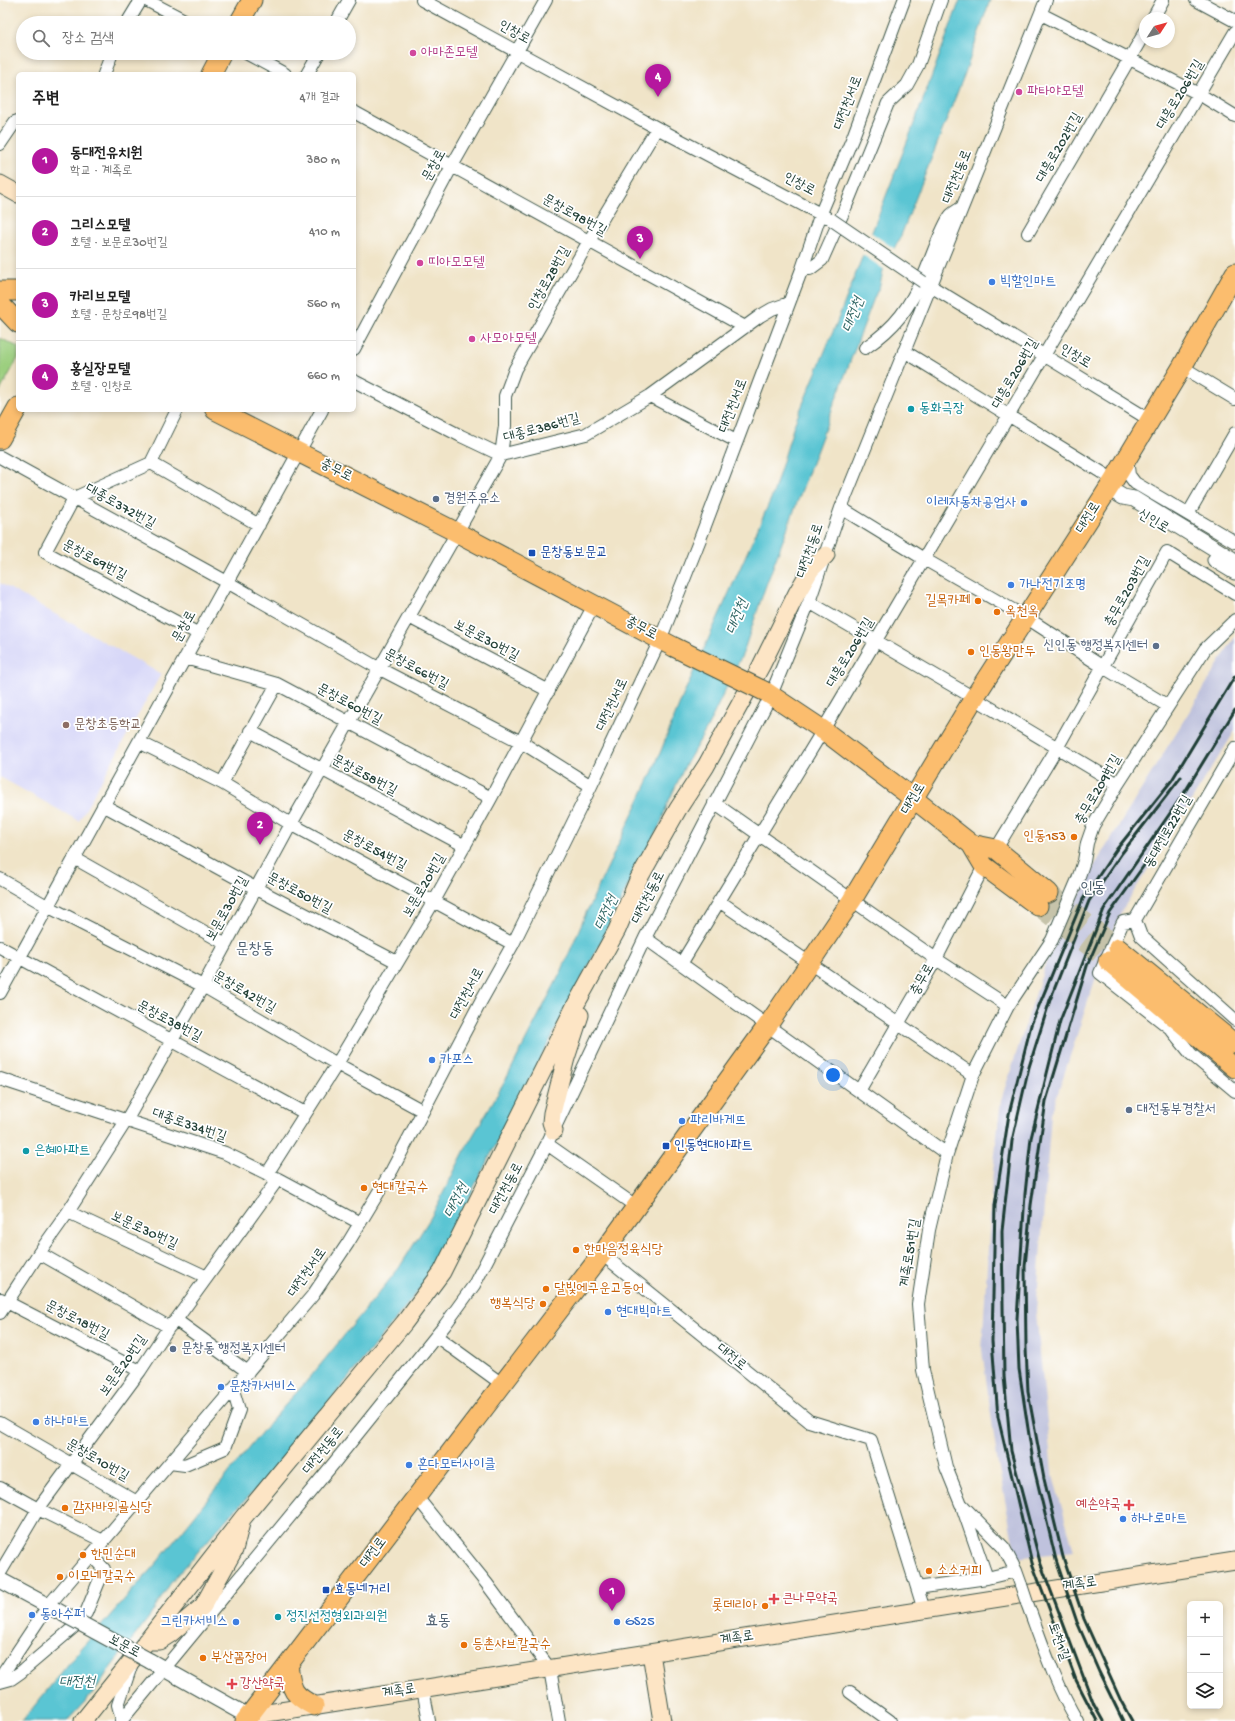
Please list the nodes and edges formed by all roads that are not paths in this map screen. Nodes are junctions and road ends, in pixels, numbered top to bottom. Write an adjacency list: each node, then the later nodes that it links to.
1 (141, 0): 14 (street)
2 (146, 0): 15 (street)
3 (252, 0): 16 (main road)
4 (349, 0): 17 (street)
5 (422, 0): 21 (street, 인창로)
6 (546, 0): 21 (street, 문창로)
7 (904, 0): 41 (street, 대전천서로)
8 (941, 0): 44 (street)
9 (1046, 0): 13 (street, 대전천동로)
10 (1163, 0): 12 (street)
11 (1196, 0): 18 (street)
12 (1156, 12)
13 (1040, 14): 22 (street); 40 (street, 대전천동로)
14 (132, 16)
15 (177, 16)
16 (243, 16)
17 (340, 16)
18 (1235, 22)
19 (1235, 32): 31 (street, 대흥로206번길)
20 (1139, 42): 22 (street, 대흥로202번길)
21 (518, 52): 35 (street, 인창로); 37 (street, 문창로)
22 (1130, 58): 31 (street); 42 (street, 대흥로202번길)
23 (109, 60): 27 (street)
24 (218, 60): 28 (main road)
25 (259, 60): 29 (street)
26 (314, 60): 30 (street)
27 (105, 72)
28 (212, 72)
29 (281, 72)
30 (307, 72)
31 (1199, 94): 33 (street); 58 (street, 대흥로206번길)
32 (356, 113): 37 (street, 문창로98번길)
33 (1235, 116)
34 (16, 122): 36 (street)
35 (657, 128): 41 (street, 인창로); 43 (street, 인창로28번길)
36 (0, 144)
37 (452, 166): 43 (street, 문창로98번길); 55 (street, 문창로)
38 (0, 184): 39 (main road)
39 (16, 193)
40 (962, 207): 46 (street, 대전천동로); 56 (street)
41 (821, 214): 44 (street, 대전천서로); 46 (street, 인창로, bridge)
42 (1028, 233)
43 (589, 241): 54 (street, 문창로98번길); 73 (street, 인창로28번길)
44 (802, 269): 50 (street, 대전천서로)
45 (1235, 273): 59 (main road, 대전로)
46 (926, 284): 57 (street, 대전천동로); 58 (street, 인창로)
47 (0, 290): 48 (main road)
48 (16, 291)
49 (0, 297): 52 (main road)
50 (789, 303): 54 (street, 대종로386번길); 71 (street, 대전천서로)
51 (0, 304): 53 (main road)
52 (16, 306)
53 (16, 320)
54 (745, 327): 61 (street, 대종로386번길)
55 (356, 345)
56 (865, 348)
57 (904, 351): 67 (street); 79 (street, 대전천동로)
58 (1044, 356): 67 (street, 대흥로206번길); 68 (street, 인창로)
59 (1182, 367): 62 (street); 68 (main road, 대전로)
60 (356, 382): 73 (street, 대종로386번길)
61 (650, 396): 71 (street); 73 (street, 대종로386번길)
62 (1235, 399)
63 (16, 411): 70 (main road)
64 (176, 412): 76 (street)
65 (219, 412): 72 (main road, 충무로)
66 (321, 412): 72 (street, 문창로)
67 (1009, 415): 77 (street); 85 (street, 대흥로206번길)
68 (1150, 420): 75 (main road, 대전로)
69 (1235, 433): 80 (street)
70 (0, 439)
71 (736, 441): 97 (street, 대전천서로)
72 (299, 453): 81 (street, 문창로); 82 (main road, 충무로)
73 (501, 455): 82 (street)
74 (0, 457): 78 (street, 대종로372번길)
75 (1126, 459): 77 (main road, 대전로); 80 (street)
76 (151, 463): 78 (street); 81 (street)
77 (1115, 488): 86 (street, 신인로); 87 (street, 신인로); 93 (main road, 대전로)
78 (74, 498): 88 (street, 대종로372번길); 95 (street, 문창로69번길)
79 (841, 508): 84 (street, 대전천동로); 85 (street)
80 (1188, 514): 83 (street)
81 (259, 525): 88 (street, 문창로)
82 (456, 532): 91 (main road, 충무로); 92 (street, 보문로30번길)
83 (1235, 542)
84 (826, 555): 90 (street, 대전천동로); 145 (main road)
85 (924, 559): 93 (street); 96 (street, 대흥로206번길)
86 (1235, 560)
87 (1235, 572)
88 (227, 582): 95 (street, 문창로); 100 (street, 문창로66번길)
89 (1235, 594): 99 (street, 충무로203번길)
90 (809, 602): 96 (street); 103 (street, 대전천동로)
91 (594, 605): 97 (main road, 충무로); 102 (street, 보문로20번길)
92 (409, 617): 100 (street, 보문로30번길); 102 (street, 보문로30번길)
93 (1027, 618): 99 (street); 104 (main road, 대전로)
94 (1235, 620): 105 (street, 충무로209번길)
95 (199, 634): 98 (street, 문창로)
96 (876, 641): 104 (street); 107 (street, 대흥로206번길)
97 (667, 643): 103 (main road, 충무로, bridge); 116 (street, 대전천서로)
98 (185, 658): 101 (street, 문창로60번길); 109 (street, 문창로)
99 (1103, 667): 105 (street); 111 (street, 충무로203번길)
100 (380, 669): 106 (street, 보문로30번길); 110 (street, 문창로66번길)
101 (277, 684): 106 (street, 문창로60번길); 108 (street)
102 (549, 691): 110 (street, 보문로20번길)
103 (768, 694): 107 (main road, 충무로); 119 (street, 대전천동로)
104 (974, 698): 111 (street); 118 (main road, 대전로)
105 (1168, 706): 115 (street, 충무로209번길)
106 (349, 722): 113 (street, 보문로30번길); 117 (street, 문창로60번길)
107 (823, 730): 118 (main road, 충무로); 122 (street)
108 (250, 731): 113 (street, 문창로58번길); 114 (street)
109 (139, 742): 114 (street, 문창로54번길); 120 (street, 문창로)
110 (521, 742): 116 (street, 문창로66번길); 117 (street, 보문로20번길)
111 (1057, 748): 115 (street); 125 (street, 충무로203번길)
112 (1235, 748): 134 (street, 동대전로22번길)
113 (322, 770): 121 (street, 보문로30번길); 124 (street, 문창로58번길)
114 (222, 783): 121 (street, 문창로54번길)
115 (1118, 784): 136 (street, 충무로209번길)
116 (591, 786): 138 (street, 대전천서로)
117 (492, 798): 124 (street, 보문로20번길)
118 (914, 799): 123 (main road, 충무로); 130 (main road, 대전로)
119 (714, 803): 122 (street); 135 (street, 대전천동로)
120 (103, 805): 126 (street, 문창로); 129 (street, 문창로50번길)
121 (291, 824): 129 (street, 보문로30번길); 131 (street, 문창로54번길)
122 (759, 836): 130 (street); 132 (street)
123 (971, 844): 125 (main road, 충무로); 127 (main road, 충무로)
124 (465, 846): 131 (street, 보문로20번길)
125 (996, 849): 127 (main road, 충무로)
126 (74, 858): 133 (street, 문창로); 137 (street)
127 (984, 866): 141 (street, 충무로)
128 (0, 879): 133 (street, 문창로42번길)
129 (257, 889): 137 (street, 보문로30번길); 142 (street, 문창로50번길)
130 (852, 900): 141 (street); 143 (main road, 대전로)
131 (434, 901): 138 (street, 문창로54번길); 142 (street, 보문로20번길)
132 (719, 901): 143 (street); 144 (street)
133 (47, 906): 140 (street, 문창로); 146 (street, 문창로42번길)
134 (1135, 920): 149 (street); 159 (street)
135 (645, 938): 144 (street); 163 (street, 대전천동로)
136 (1052, 940): 148 (street, 계족로51번길)
137 (226, 944): 146 (street, 보문로30번길)
138 (513, 944): 160 (street, 대전천서로)
139 (0, 947): 140 (street)
140 (19, 958): 147 (street, 문창로); 152 (street, 문창로38번길)
141 (936, 959): 148 (street); 150 (street, 충무로)
142 (397, 962): 154 (street, 보문로20번길)
143 (810, 962): 150 (street); 151 (main road, 대전로)
144 (681, 964): 151 (street)
145 (595, 968): 163 (main road); 188 (main road)
146 (203, 986): 152 (street, 보문로30번길); 154 (street, 문창로42번길)
147 (0, 993)
148 (1008, 1006): 156 (street, 계족로51번길)
149 (1235, 1020)
150 (898, 1024): 156 (street); 158 (street, 충무로)
151 (768, 1025): 158 (street); 166 (main road, 대전로)
152 (172, 1040): 161 (street, 문창로38번길); 162 (street, 보문로30번길)
153 (1235, 1044): 155 (main road)
154 (337, 1064): 160 (street, 문창로42번길); 161 (street, 보문로20번길)
155 (1235, 1068)
156 (973, 1075): 164 (street, 계족로51번길)
157 (0, 1079): 162 (street, 대종로334번길)
158 (859, 1091): 164 (street)
159 (1235, 1091)
160 (423, 1111): 168 (street, 대전천서로)
161 (305, 1113): 165 (street, 보문로20번길)
162 (126, 1121): 165 (street, 대종로334번길); 167 (street, 보문로30번길)
163 (550, 1137): 166 (street); 175 (street, 대전천동로)
164 (946, 1154): 186 (street, 계족로51번길)
165 (272, 1176): 168 (street, 대종로334번길); 171 (street, 보문로20번길)
166 (637, 1207): 170 (main road, 대전로)
167 (68, 1212): 169 (street, 보문로30번길); 171 (street, 보문로30번길)
168 (360, 1223): 177 (street, 대전천서로)
169 (39, 1252): 172 (street, 보문로30번길); 174 (street)
170 (602, 1254): 178 (main road, 대전로); 196 (street, 대전로)
171 (208, 1277): 174 (street, 보문로20번길)
172 (4, 1301): 173 (street, 보문로30번길); 176 (street, 문창로18번길)
173 (0, 1313)
174 (172, 1323): 176 (street, 보문로20번길); 177 (street)
175 (436, 1336): 178 (street); 198 (street, 대전천동로)
176 (140, 1371): 182 (street, 보문로20번길)
177 (248, 1372): 179 (street, 대전천서로)
178 (502, 1384): 184 (main road, 대전로)
179 (234, 1390): 181 (street, 대전천서로); 181 (street)
180 (0, 1423): 182 (street, 문창로10번길)
181 (170, 1463): 185 (street, 대전천서로)
182 (73, 1464): 185 (street, 문창로10번길); 187 (street, 보문로20번길)
183 (0, 1488): 187 (street)
184 (416, 1496): 203 (main road, 대전로); 205 (street)
185 (137, 1502): 189 (street, 대전천서로)
186 (961, 1504): 192 (street, 계족로51번길); 194 (street)
187 (38, 1509): 189 (street); 193 (street, 보문로20번길)
188 (242, 1519): 198 (main road); 200 (main road)
189 (103, 1541): 190 (street, 대전천서로)
190 (91, 1555): 197 (street, 대전천서로); 207 (street)
191 (1235, 1561): 199 (main road, 계족로)
192 (1016, 1571): 194 (street); 218 (street, 토천1길, bridge)
193 (0, 1573)
194 (987, 1578): 196 (street)
195 (0, 1580): 197 (street, 보문로)
196 (917, 1588): 199 (street)
197 (51, 1608): 204 (street, 보문로, bridge); 206 (street, 대전천서로)
198 (207, 1609): 200 (main road); 204 (street, 대전천동로)
199 (924, 1610): 201 (main road, 계족로)
200 (146, 1642): 202 (main road)
201 (651, 1653): 205 (main road, 계족로); 216 (main road)
202 (133, 1659): 212 (street); 213 (main road)
203 (288, 1665): 210 (main road); 211 (main road, 대전로)
204 (164, 1668): 211 (street, 보문로); 212 (street, 대전천동로)
205 (550, 1669): 208 (main road, 계족로); 215 (street)
206 (0, 1678)
207 (0, 1682)
208 (423, 1689): 210 (main road, 계족로); 214 (street)
209 (850, 1692): 217 (street)
210 (314, 1706): 211 (main road, 계족로)
211 (247, 1719)
212 (122, 1720)
213 (83, 1721)
214 (429, 1721)
215 (559, 1721)
216 (662, 1721)
217 (890, 1721)
218 (1077, 1721)

